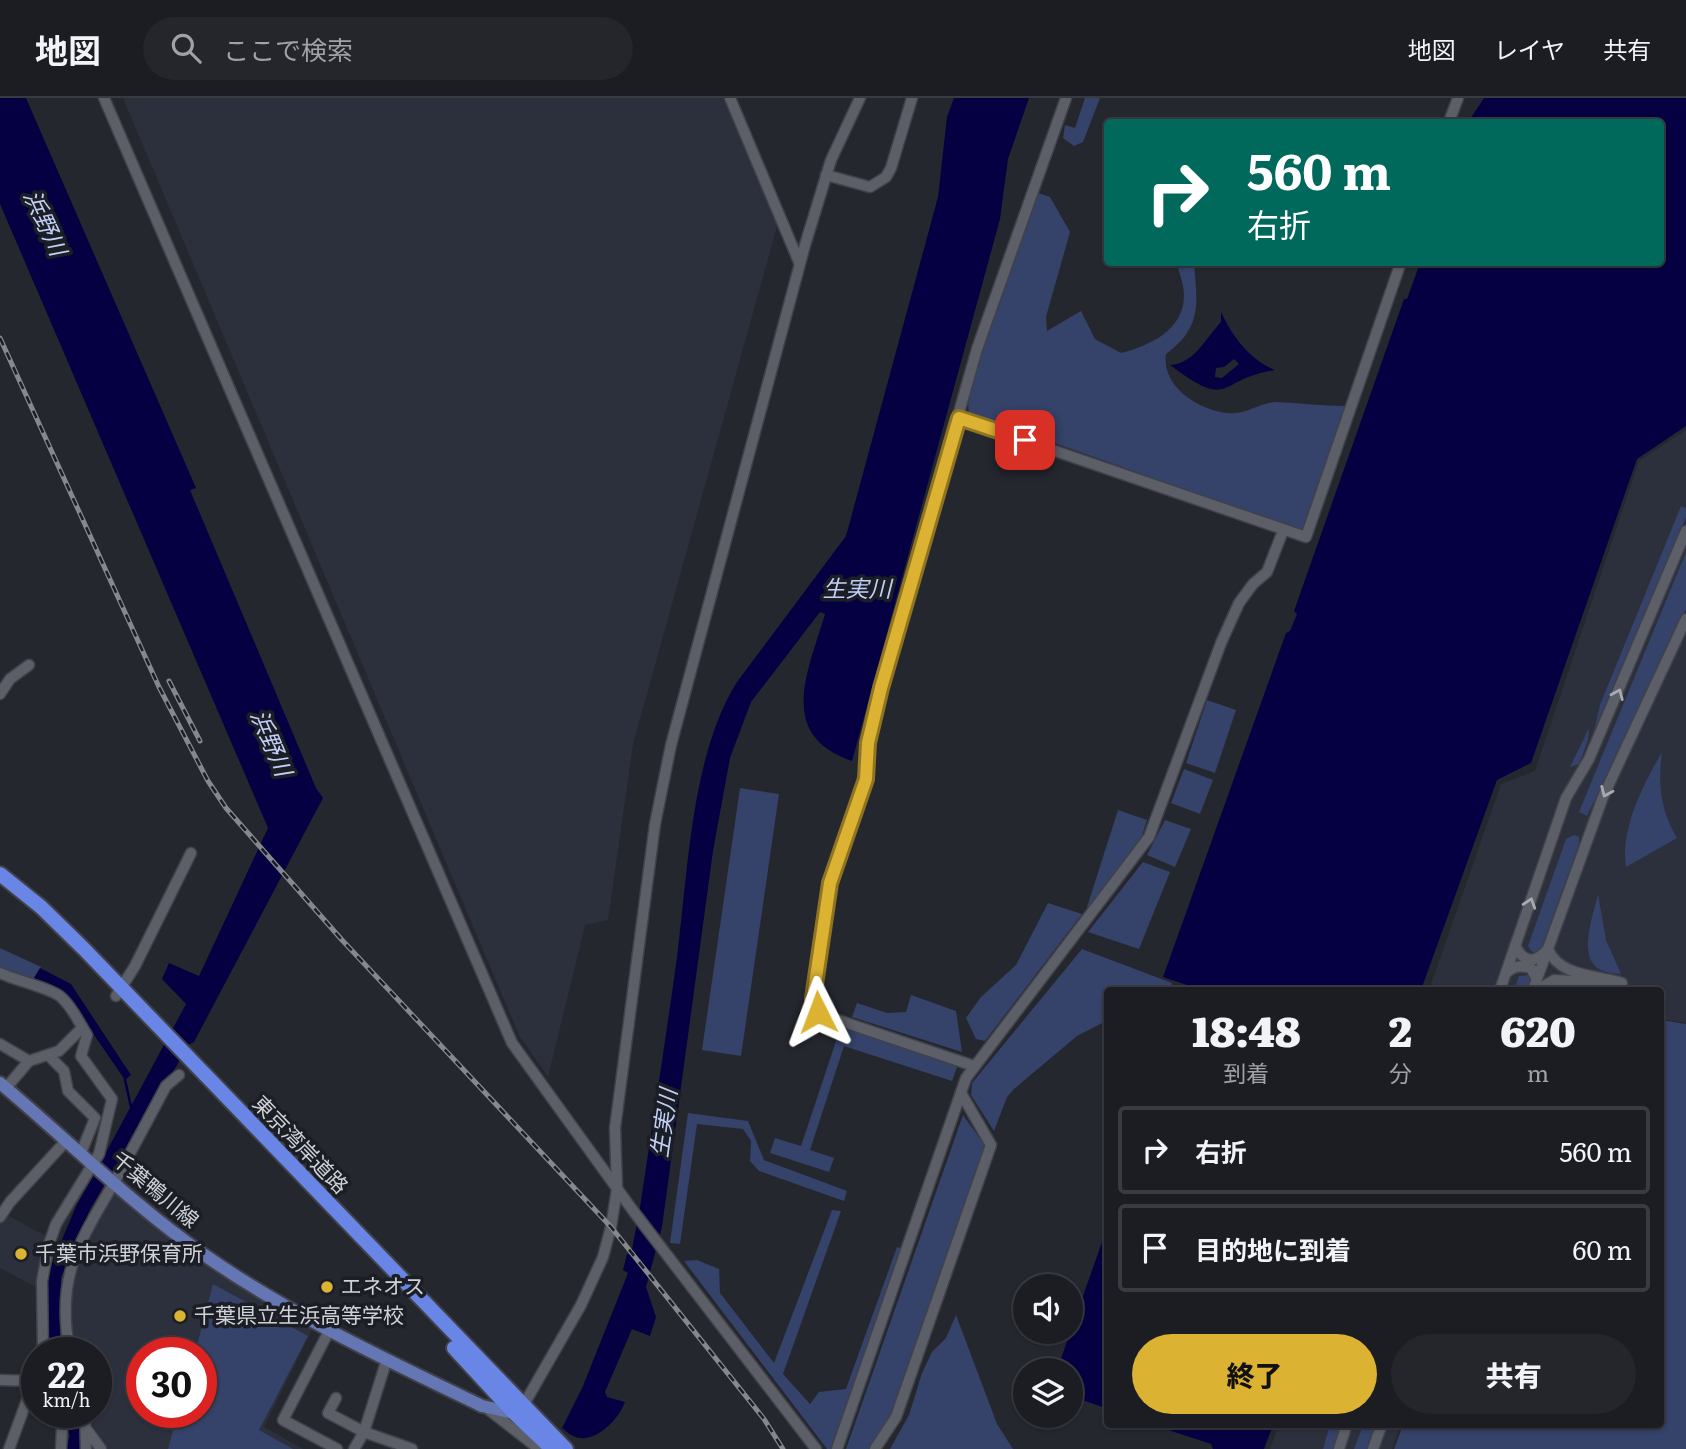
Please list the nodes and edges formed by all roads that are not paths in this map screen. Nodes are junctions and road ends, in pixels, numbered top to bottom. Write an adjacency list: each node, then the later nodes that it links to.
1 (104, 98): 41 (street)
2 (730, 98): 9 (street)
3 (860, 98): 8 (street)
4 (912, 98): 8 (street)
5 (1066, 98): 11 (street)
6 (1458, 98): 7 (street)
7 (1450, 119)
8 (826, 175): 9 (street)
9 (800, 263): 41 (street)
10 (1400, 266): 12 (street)
11 (959, 418): 12 (street); 34 (street)
12 (1283, 531): 34 (street)
13 (1686, 531): 20 (street, one-way to 13)
14 (1686, 619): 21 (street, one-way to 21)
15 (29, 665): 16 (street)
16 (0, 694)
17 (191, 853): 28 (street)
18 (0, 874): 28 (highway, 東京湾岸道路)
19 (0, 885): 28 (highway, 東京湾岸道路)
20 (1516, 945): 21 (street); 23 (street)
21 (1548, 949): 24 (street); 27 (street)
22 (0, 973): 29 (street)
23 (1506, 974): 24 (street); 25 (street)
24 (1537, 979): 26 (street)
25 (1501, 987)
26 (1536, 987)
27 (1541, 987)
28 (118, 993): 33 (highway, 東京湾岸道路)
29 (82, 1028): 31 (street); 39 (street)
30 (0, 1044): 32 (street)
31 (48, 1055): 32 (street); 38 (street)
32 (29, 1061): 35 (street)
33 (182, 1064): 40 (street); 52 (highway, 東京湾岸道路)
34 (974, 1066): 36 (street)
35 (3, 1086): 37 (main road, 千葉鴨川線)
36 (961, 1093): 70 (street); 71 (street)
37 (66, 1141): 38 (main road, 千葉鴨川線); 42 (street)
38 (81, 1153): 39 (main road, 千葉鴨川線)
39 (92, 1163): 40 (main road, 千葉鴨川線); 45 (street)
40 (115, 1181): 44 (main road, 千葉鴨川線); 46 (street)
41 (617, 1189): 52 (street); 69 (street)
42 (5, 1201): 43 (street)
43 (0, 1217)
44 (329, 1331): 47 (main road, 千葉鴨川線); 65 (street)
45 (43, 1337)
46 (69, 1337)
47 (387, 1359): 51 (main road, 千葉鴨川線); 59 (street)
48 (0, 1380): 49 (street)
49 (21, 1381)
50 (336, 1398): 59 (street)
51 (482, 1406): 52 (main road, 千葉鴨川線); 60 (street)
52 (518, 1410): 60 (highway, 東京湾岸道路)
53 (21, 1419): 61 (street)
54 (62, 1428): 62 (street)
55 (88, 1428): 58 (street)
56 (1346, 1428): 72 (street)
57 (1381, 1428): 73 (street)
58 (88, 1431): 63 (street); 64 (street)
59 (364, 1432): 66 (street); 67 (street)
60 (548, 1445): 68 (highway, 東京湾岸道路)
61 (9, 1449)
62 (61, 1449)
63 (86, 1449)
64 (101, 1449)
65 (337, 1449)
66 (354, 1449)
67 (412, 1449)
68 (566, 1449)
69 (816, 1449)
70 (836, 1449)
71 (875, 1449)
72 (1339, 1449)
73 (1373, 1449)

